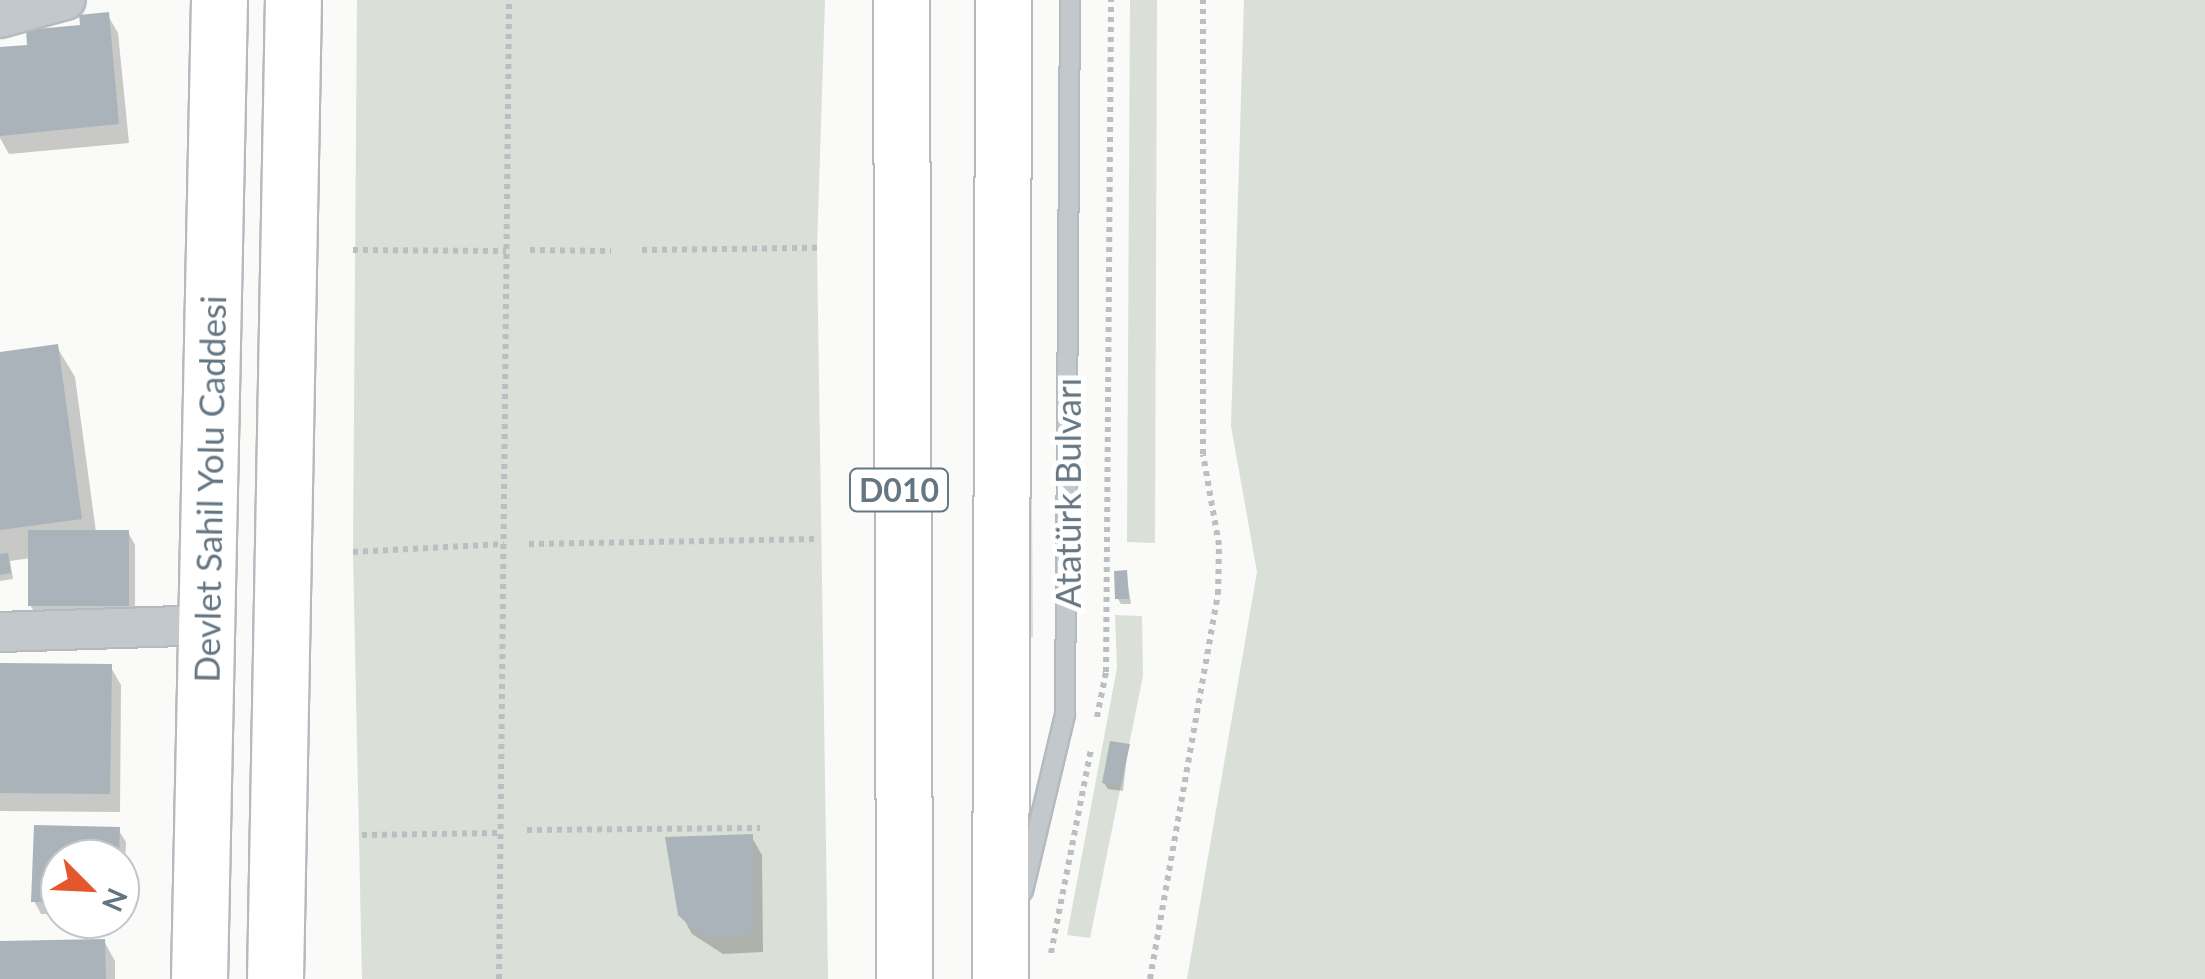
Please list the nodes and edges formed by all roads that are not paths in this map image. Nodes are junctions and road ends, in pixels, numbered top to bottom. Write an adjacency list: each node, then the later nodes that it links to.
1 (66, 0): 7 (street)
2 (219, 0): 8 (main road, Devlet Sahil Yolu Caddesi)
3 (293, 0): 11 (main road)
4 (901, 0): 12 (main road, D010)
5 (1003, 0): 13 (main road, Atatürk Bulvarı / D010)
6 (1070, 0): 13 (lane, Atatürk Bulvarı)
7 (0, 18)
8 (206, 625): 9 (street); 10 (main road, Devlet Sahil Yolu Caddesi)
9 (0, 632)
10 (200, 979)
11 (275, 979)
12 (904, 979)
13 (1001, 979)

